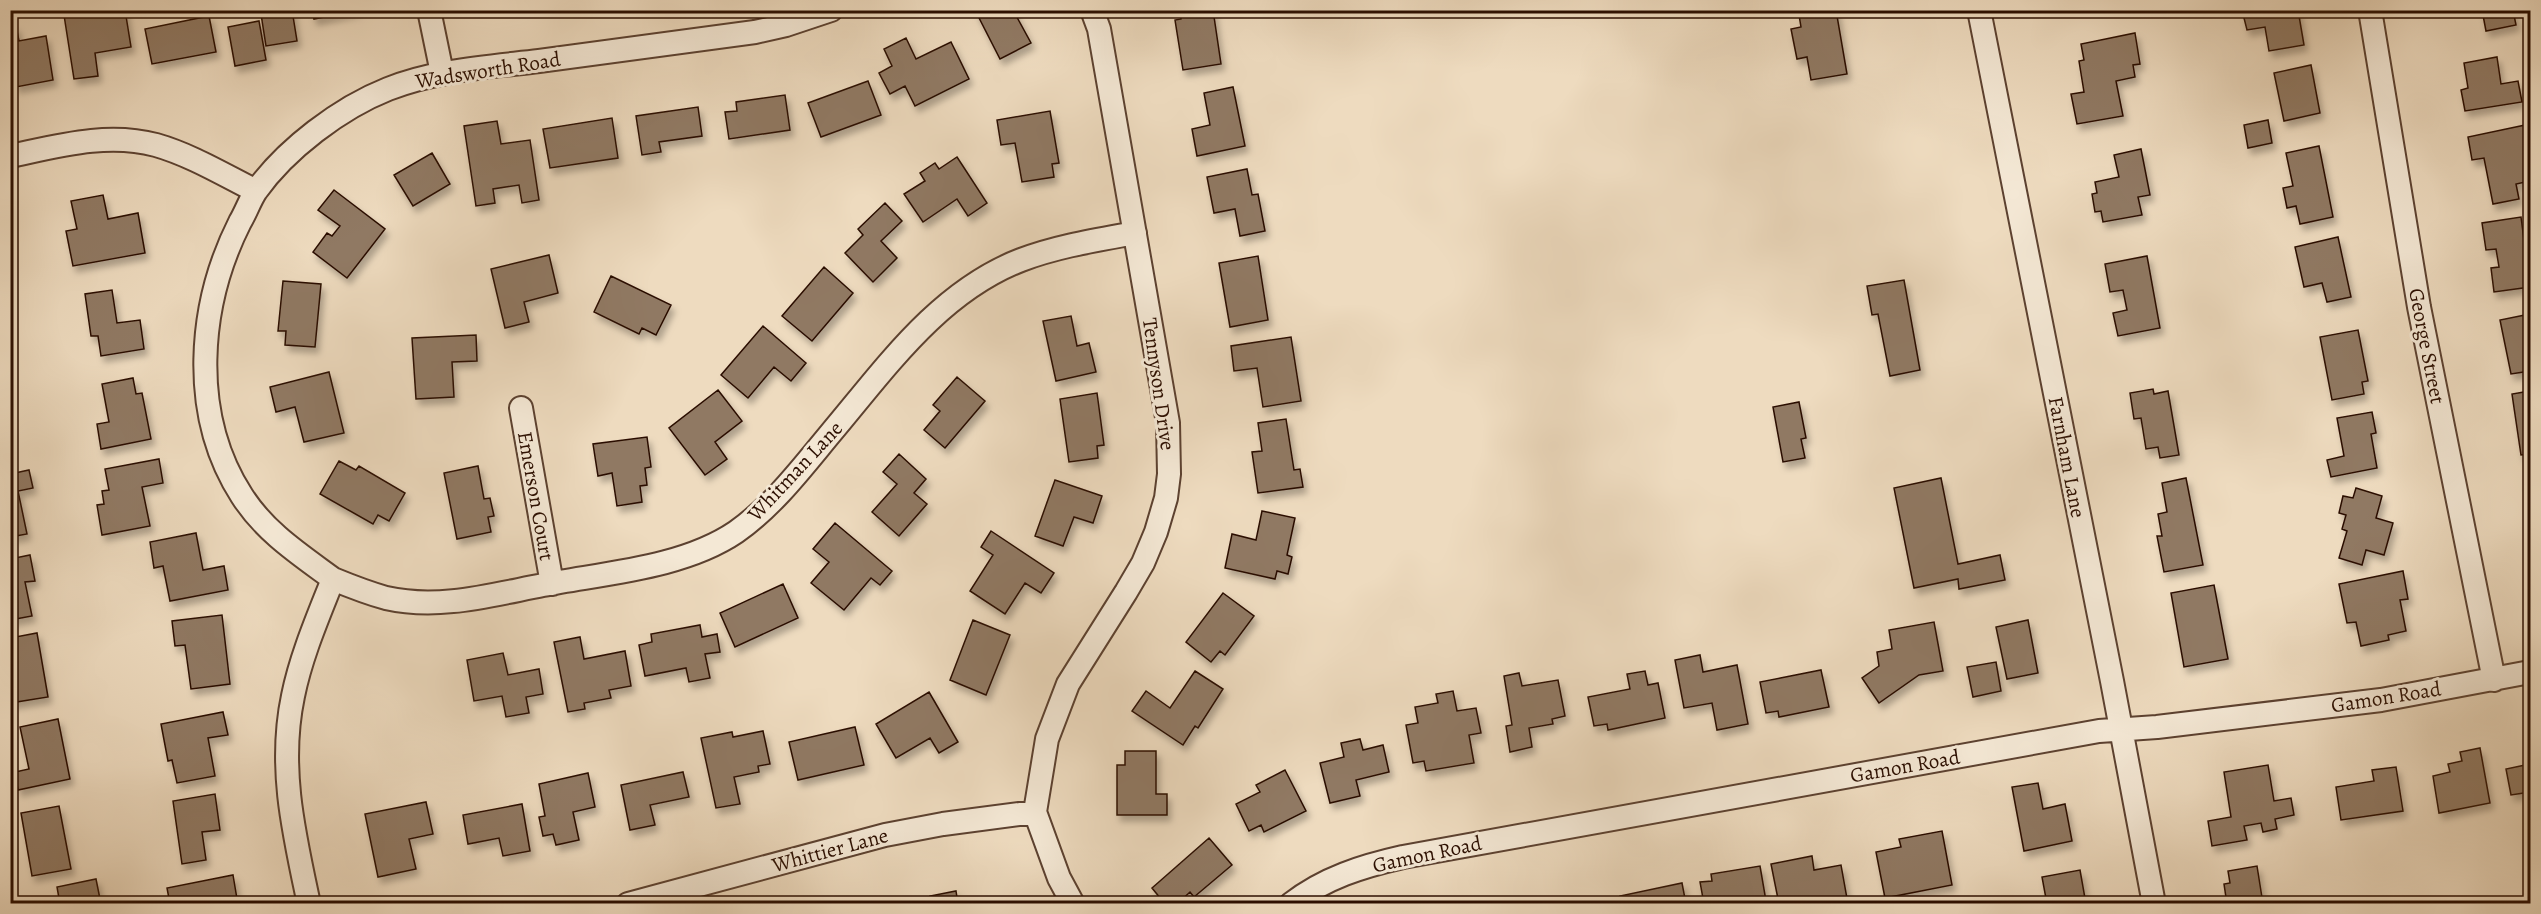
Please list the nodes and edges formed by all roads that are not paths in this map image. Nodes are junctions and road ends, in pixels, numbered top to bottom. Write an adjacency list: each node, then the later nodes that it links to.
1 (429, 10): 6 (street)
2 (831, 10): 6 (street, Wadsworth Road)
3 (1092, 10): 9 (street, Tennyson Drive)
4 (1978, 10): 15 (street, Farnham Lane)
5 (2370, 10): 14 (street, George Street)
6 (442, 74): 8 (street, Wadsworth Road)
7 (10, 156): 8 (street)
8 (256, 191): 11 (street, Wadsworth Road)
9 (1135, 233): 12 (street, Whitman Lane); 16 (street, Tennyson Drive)
10 (521, 408): 12 (street, Emerson Court)
11 (333, 579): 12 (street, Whitman Lane); 17 (street)
12 (552, 584)
13 (2530, 672): 14 (street, Gamon Road)
14 (2493, 680): 15 (street, Gamon Road)
15 (2121, 731): 20 (street, Gamon Road); 21 (street, Farnham Lane)
16 (1035, 812): 18 (street, Whittier Lane); 19 (street, Tennyson Drive)
17 (309, 903)
18 (628, 903)
19 (1073, 903)
20 (1291, 903)
21 (2154, 903)

